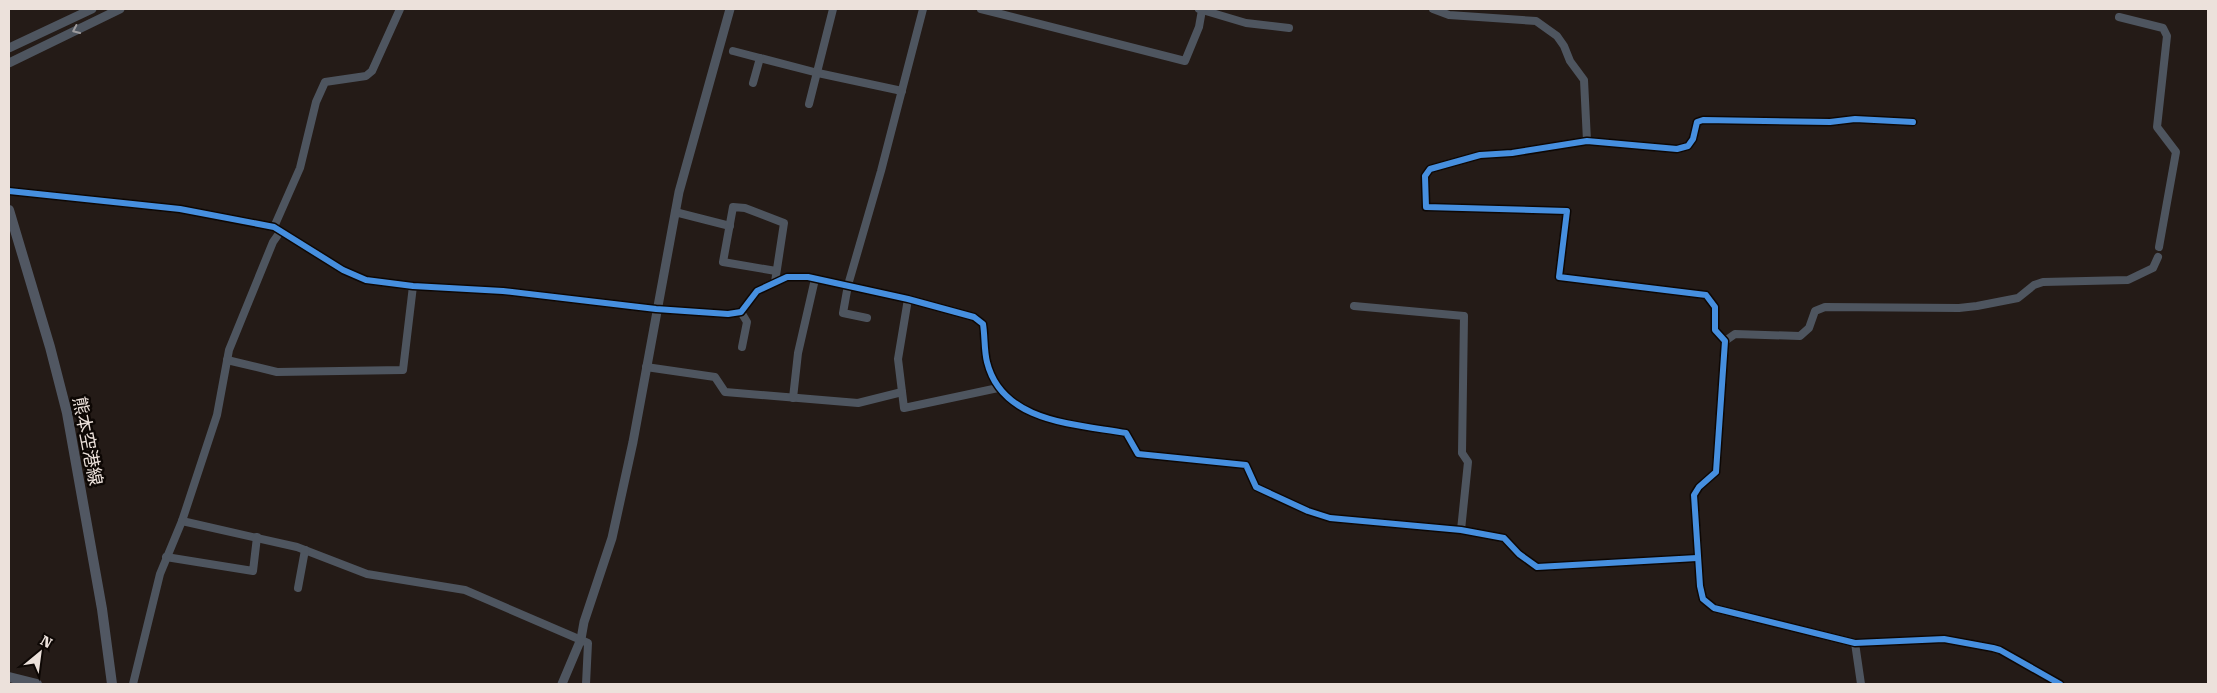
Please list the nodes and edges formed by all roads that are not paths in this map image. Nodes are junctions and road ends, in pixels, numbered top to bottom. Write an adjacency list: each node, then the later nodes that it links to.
1 (92, 9): 12 (street)
2 (120, 9): 15 (street, one-way to 15)
3 (400, 9): 26 (street)
4 (730, 9): 24 (street)
5 (833, 9): 16 (street)
6 (923, 9): 18 (street)
7 (981, 9): 8 (street)
8 (1200, 9): 11 (street)
9 (1434, 9): 21 (street)
10 (2119, 17): 27 (street)
11 (1289, 28)
12 (9, 48)
13 (733, 51): 14 (street)
14 (760, 58): 16 (street); 17 (street)
15 (9, 63)
16 (818, 73): 18 (street); 19 (street)
17 (753, 83)
18 (902, 91): 32 (street)
19 (809, 104)
20 (1913, 122): 21 (street)
21 (1587, 141): 39 (street)
22 (9, 191): 26 (street)
23 (9, 210): 57 (main road, 熊本空港線)
24 (675, 212): 25 (street); 36 (street)
25 (730, 226): 29 (street); 29 (street)
26 (277, 230): 33 (street); 41 (street)
27 (2159, 247)
28 (2158, 257): 39 (street)
29 (776, 271): 31 (street)
30 (815, 278): 31 (street); 32 (street); 45 (street)
31 (775, 282): 37 (street)
32 (848, 285): 34 (street); 38 (street)
33 (414, 286): 36 (street); 41 (street)
34 (908, 299): 43 (street); 44 (street)
35 (1354, 306): 47 (street)
36 (656, 309): 37 (street); 42 (street)
37 (741, 312): 40 (street)
38 (867, 318)
39 (1725, 341): 51 (street)
40 (742, 347)
41 (227, 360): 46 (street)
42 (646, 367): 45 (street); 53 (street)
43 (998, 388): 44 (street); 47 (street)
44 (902, 392): 45 (street)
45 (793, 398)
46 (182, 521): 48 (street); 50 (street)
47 (1461, 530): 51 (street)
48 (257, 538): 49 (street); 50 (street)
49 (305, 550): 52 (street); 53 (street)
50 (166, 557): 58 (street)
51 (1697, 558): 54 (street)
52 (298, 588)
53 (581, 639): 59 (street); 60 (street)
54 (1855, 643): 61 (street); 62 (street)
55 (9, 677): 56 (main road)
56 (37, 684)
57 (112, 684)
58 (133, 684)
59 (562, 684)
60 (586, 684)
61 (1861, 684)
62 (2060, 684)

